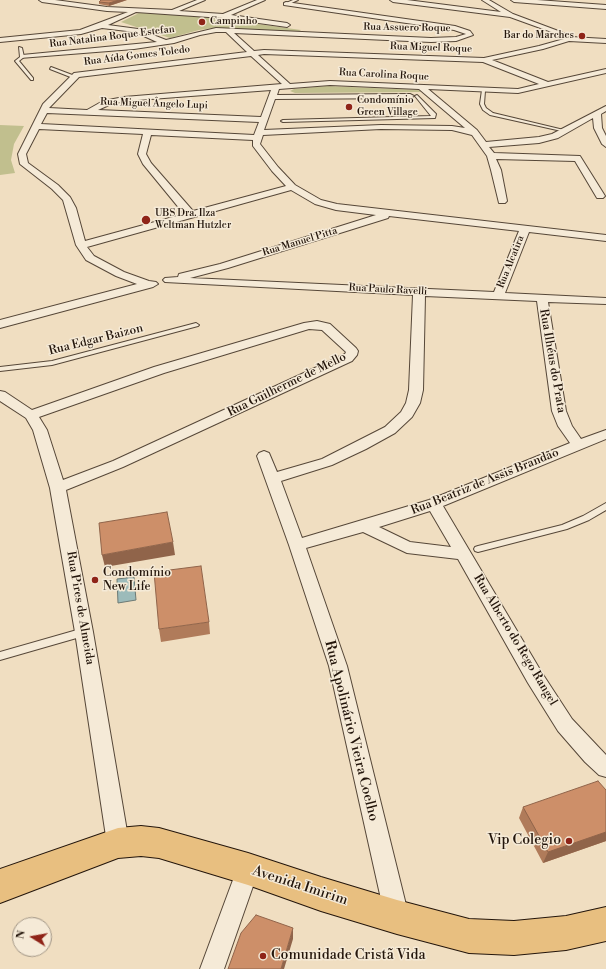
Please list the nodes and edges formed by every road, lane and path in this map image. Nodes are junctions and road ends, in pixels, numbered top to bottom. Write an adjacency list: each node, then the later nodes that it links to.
1 (42, 0): 12 (street)
2 (97, 0): 9 (street)
3 (202, 0): 13 (street)
4 (262, 0): 15 (street)
5 (296, 0): 10 (lane)
6 (393, 0): 14 (street)
7 (485, 0): 14 (street)
8 (514, 0): 11 (street)
9 (124, 2)
10 (286, 4): 18 (street, Rua Assuero Roque)
11 (606, 6)
12 (136, 11): 13 (street); 16 (street)
13 (172, 12): 15 (street)
14 (511, 15): 19 (street)
15 (224, 16): 18 (street)
16 (100, 26): 20 (street); 22 (street)
17 (227, 30): 18 (street, Rua Assuero Roque); 22 (street, Rua Natalina Roque Estefan); 24 (street)
18 (356, 37)
19 (569, 39): 21 (street, Rua Miguel Roque); 26 (street, Rua Miguel Roque)
20 (0, 40)
21 (606, 41)
22 (165, 42): 25 (street, Rua Natalina Roque Estefan)
23 (20, 48): 25 (lane)
24 (252, 53): 26 (street, Rua Miguel Roque); 29 (street, Rua Aída Gomes Toledo); 32 (street)
25 (22, 57): 30 (lane)
26 (484, 60): 31 (street)
27 (51, 68): 29 (lane)
28 (606, 71): 31 (street, Rua Carolina Roque)
29 (74, 77): 39 (street, Rua Aída Gomes Toledo)
30 (32, 79)
31 (549, 85): 35 (street, Rua Carolina Roque)
32 (288, 86): 33 (street, Rua Carolina Roque); 34 (street, Rua Carolina Roque)
33 (276, 87): 38 (street); 41 (street, Rua Carolina Roque)
34 (422, 87): 35 (street, Rua Carolina Roque); 37 (street)
35 (483, 91): 45 (lane)
36 (417, 96): 37 (street); 38 (street); 43 (lane)
37 (431, 96): 47 (street)
38 (273, 97): 42 (street)
39 (43, 110): 41 (street, Rua Miguel Ângelo Lupi); 44 (street, Rua Aída Gomes Toledo)
40 (603, 110): 45 (street); 48 (street)
41 (88, 112): 42 (street, Rua Miguel Ângelo Lupi)
42 (264, 120): 49 (street)
43 (283, 121)
44 (35, 126): 46 (street); 60 (street, Rua Aída Gomes Toledo)
45 (566, 131): 51 (street)
46 (148, 132): 49 (street); 56 (street)
47 (475, 133): 49 (street); 51 (street)
48 (603, 134): 50 (street)
49 (258, 135): 53 (street)
50 (606, 144)
51 (485, 145): 52 (street)
52 (491, 156): 54 (street); 55 (street)
53 (292, 186): 56 (street); 57 (street)
54 (600, 196)
55 (502, 201)
56 (190, 214): 60 (street)
57 (392, 214): 58 (street, Rua Manuel Pitta); 61 (street, Rua Manuel Pitta)
58 (525, 228): 59 (street, Rua Manuel Pitta); 64 (street, Rua Alcatira)
59 (606, 238)
60 (80, 245): 62 (street, Rua Aída Gomes Toledo)
61 (169, 280): 62 (street, Rua Manuel Pitta); 63 (street, Rua Paulo Ravelli)
62 (149, 285): 67 (street, Rua Manuel Pitta)
63 (418, 291): 64 (street, Rua Paulo Ravelli); 75 (street)
64 (498, 296): 65 (street, Rua Paulo Ravelli)
65 (542, 297): 66 (street, Rua Paulo Ravelli); 73 (street, Rua Ilhéus do Prata)
66 (606, 301)
67 (0, 324)
68 (196, 325): 69 (lane, Rua Edgar Baizon)
69 (0, 369)
70 (0, 395): 71 (street, Rua Pires de Almeida)
71 (31, 415): 76 (street, Rua Pires de Almeida); 76 (street, Rua Guilherme de Mello)
72 (606, 434): 73 (street, Rua Beatriz de Assis Brandão)
73 (578, 445): 77 (street, Rua Beatriz de Assis Brandão)
74 (264, 456): 75 (street, Rua Apolinário Vieira Coelho)
75 (273, 478): 80 (street, Rua Apolinário Vieira Coelho)
76 (58, 488): 82 (street, Rua Pires de Almeida)
77 (434, 504): 79 (street, Rua Beatriz de Assis Brandão); 81 (street, Rua Alberto do Rego Rangel)
78 (606, 506): 81 (lane)
79 (364, 526): 80 (street, Rua Beatriz de Assis Brandão); 81 (street)
80 (297, 545): 88 (street, Rua Apolinário Vieira Coelho)
81 (471, 552): 84 (street, Rua Alberto do Rego Rangel)
82 (84, 632): 83 (lane); 85 (street, Rua Pires de Almeida)
83 (0, 656)
84 (606, 768)
85 (118, 843): 86 (main road, Avenida Imirim); 87 (main road, Avenida Imirim)
86 (248, 869): 88 (main road, Avenida Imirim); 90 (street)
87 (0, 886)
88 (397, 917): 89 (main road, Avenida Imirim)
89 (606, 924)
90 (212, 969)

